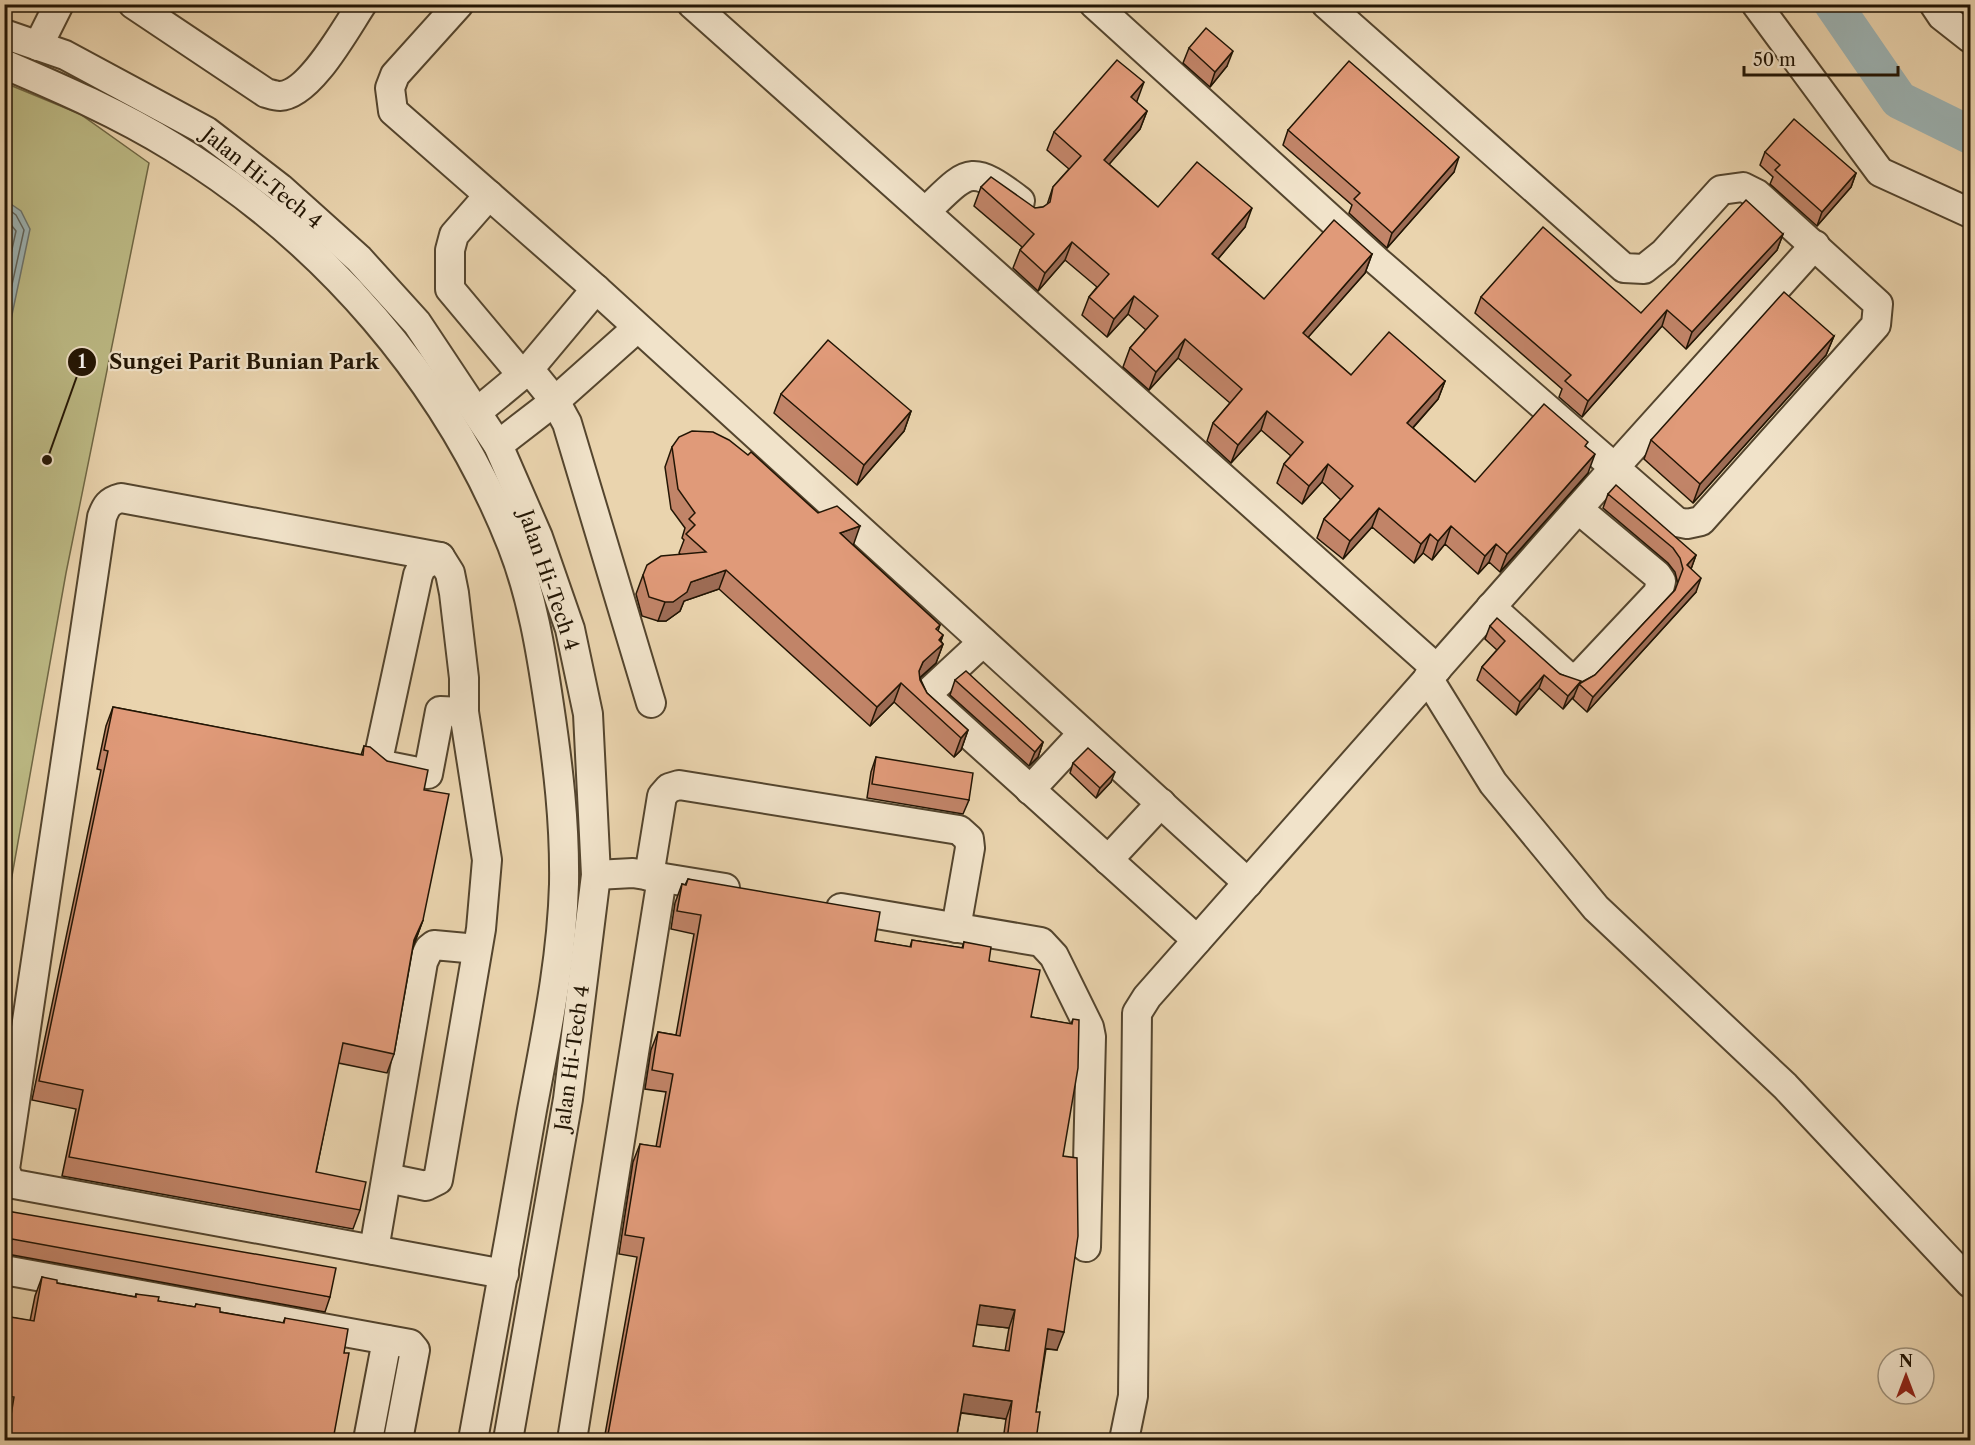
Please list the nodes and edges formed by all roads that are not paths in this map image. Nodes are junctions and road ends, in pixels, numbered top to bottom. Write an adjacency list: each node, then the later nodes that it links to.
1 (59, 4): 12 (street)
2 (133, 4): 3 (street)
3 (362, 4)
4 (459, 4): 14 (street)
5 (692, 4): 16 (street)
6 (1094, 4): 25 (street)
7 (1326, 4): 18 (street)
8 (1756, 4): 17 (street)
9 (1934, 4): 11 (street)
10 (4, 34): 12 (street, Jalan Hi-Tech 4)
11 (1971, 38)
12 (38, 46): 23 (street, Jalan Hi-Tech 4)
13 (4, 64): 49 (street, Jalan Hi-Tech 4)
14 (489, 195): 19 (street); 21 (street)
15 (1031, 210): 16 (street)
16 (925, 212): 30 (street)
17 (1971, 213)
18 (1815, 245): 25 (street); 25 (street)
19 (596, 289): 20 (street); 21 (street)
20 (637, 327): 22 (street); 29 (street)
21 (525, 372): 22 (street); 23 (street)
22 (555, 401): 24 (street); 31 (street)
23 (477, 412): 24 (street, Jalan Hi-Tech 4)
24 (498, 445): 37 (street, Jalan Hi-Tech 4)
25 (1615, 467): 26 (street)
26 (1578, 509): 28 (street); 28 (street)
27 (440, 557): 32 (street); 32 (street); 47 (street)
28 (1491, 607): 30 (street)
29 (983, 642): 33 (street); 34 (street)
30 (1433, 674): 39 (street); 50 (street)
31 (651, 703)
32 (464, 712): 44 (street)
33 (1083, 733): 34 (street); 35 (street)
34 (1030, 790): 36 (street)
35 (1161, 803): 36 (street); 39 (street)
36 (1108, 860): 43 (street)
37 (596, 875): 38 (street); 55 (street, Jalan Hi-Tech 4)
38 (656, 877): 40 (street); 42 (street); 56 (street)
39 (1248, 882): 43 (street)
40 (756, 894)
41 (815, 904): 42 (street)
42 (956, 927): 46 (street)
43 (1197, 940): 57 (street)
44 (477, 949): 45 (street); 45 (street)
45 (387, 1178): 47 (street)
46 (1086, 1247)
47 (374, 1250): 49 (street)
48 (4, 1270): 51 (street)
49 (504, 1274): 54 (street, Jalan Hi-Tech 4)
50 (1971, 1283)
51 (387, 1340): 52 (street); 53 (street)
52 (368, 1440)
53 (398, 1440)
54 (473, 1440)
55 (508, 1440)
56 (572, 1440)
57 (1124, 1440)

